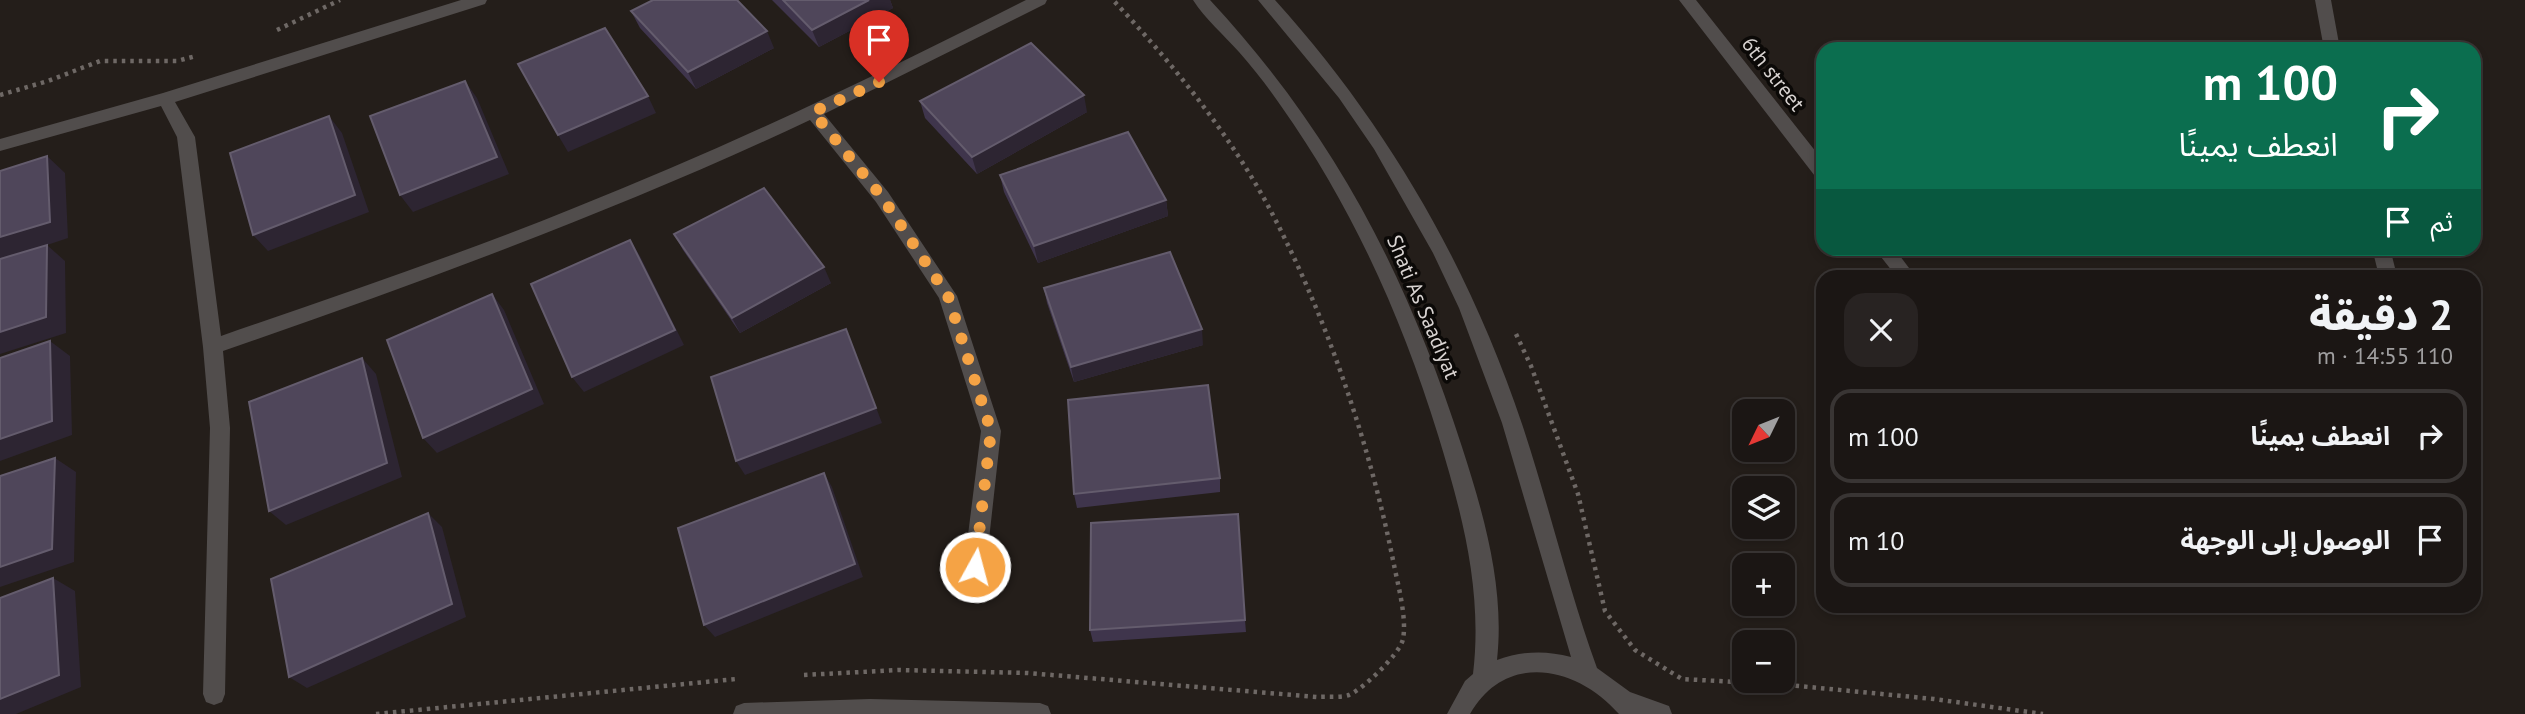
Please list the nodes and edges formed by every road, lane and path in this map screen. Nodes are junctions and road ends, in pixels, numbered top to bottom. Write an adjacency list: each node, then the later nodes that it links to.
1 (340, 0): 9 (path)
2 (479, 0): 13 (street)
3 (1039, 0): 14 (street)
4 (1113, 0): 23 (path)
5 (1201, 0): 25 (street, Shati As Saadiyat)
6 (1266, 0): 22 (street, Shati As Saadiyat)
7 (1687, 0): 16 (street, 6th street)
8 (2323, 0): 10 (street)
9 (273, 32)
10 (2331, 42)
11 (202, 54): 12 (path)
12 (0, 95)
13 (165, 99): 15 (street); 20 (street)
14 (813, 112): 20 (street); 21 (street)
15 (0, 145)
16 (1816, 165)
17 (1890, 256): 18 (street)
18 (1901, 270)
19 (1514, 331): 33 (path)
20 (213, 347): 26 (street)
21 (975, 567)
22 (1587, 672): 25 (street); 27 (street)
23 (791, 676)
24 (737, 679): 29 (path)
25 (1485, 679): 28 (street)
26 (214, 694)
27 (1630, 708): 32 (street)
28 (1457, 713)
29 (376, 714)
30 (744, 714): 31 (street)
31 (1040, 714)
32 (1661, 714)
33 (2043, 714)

